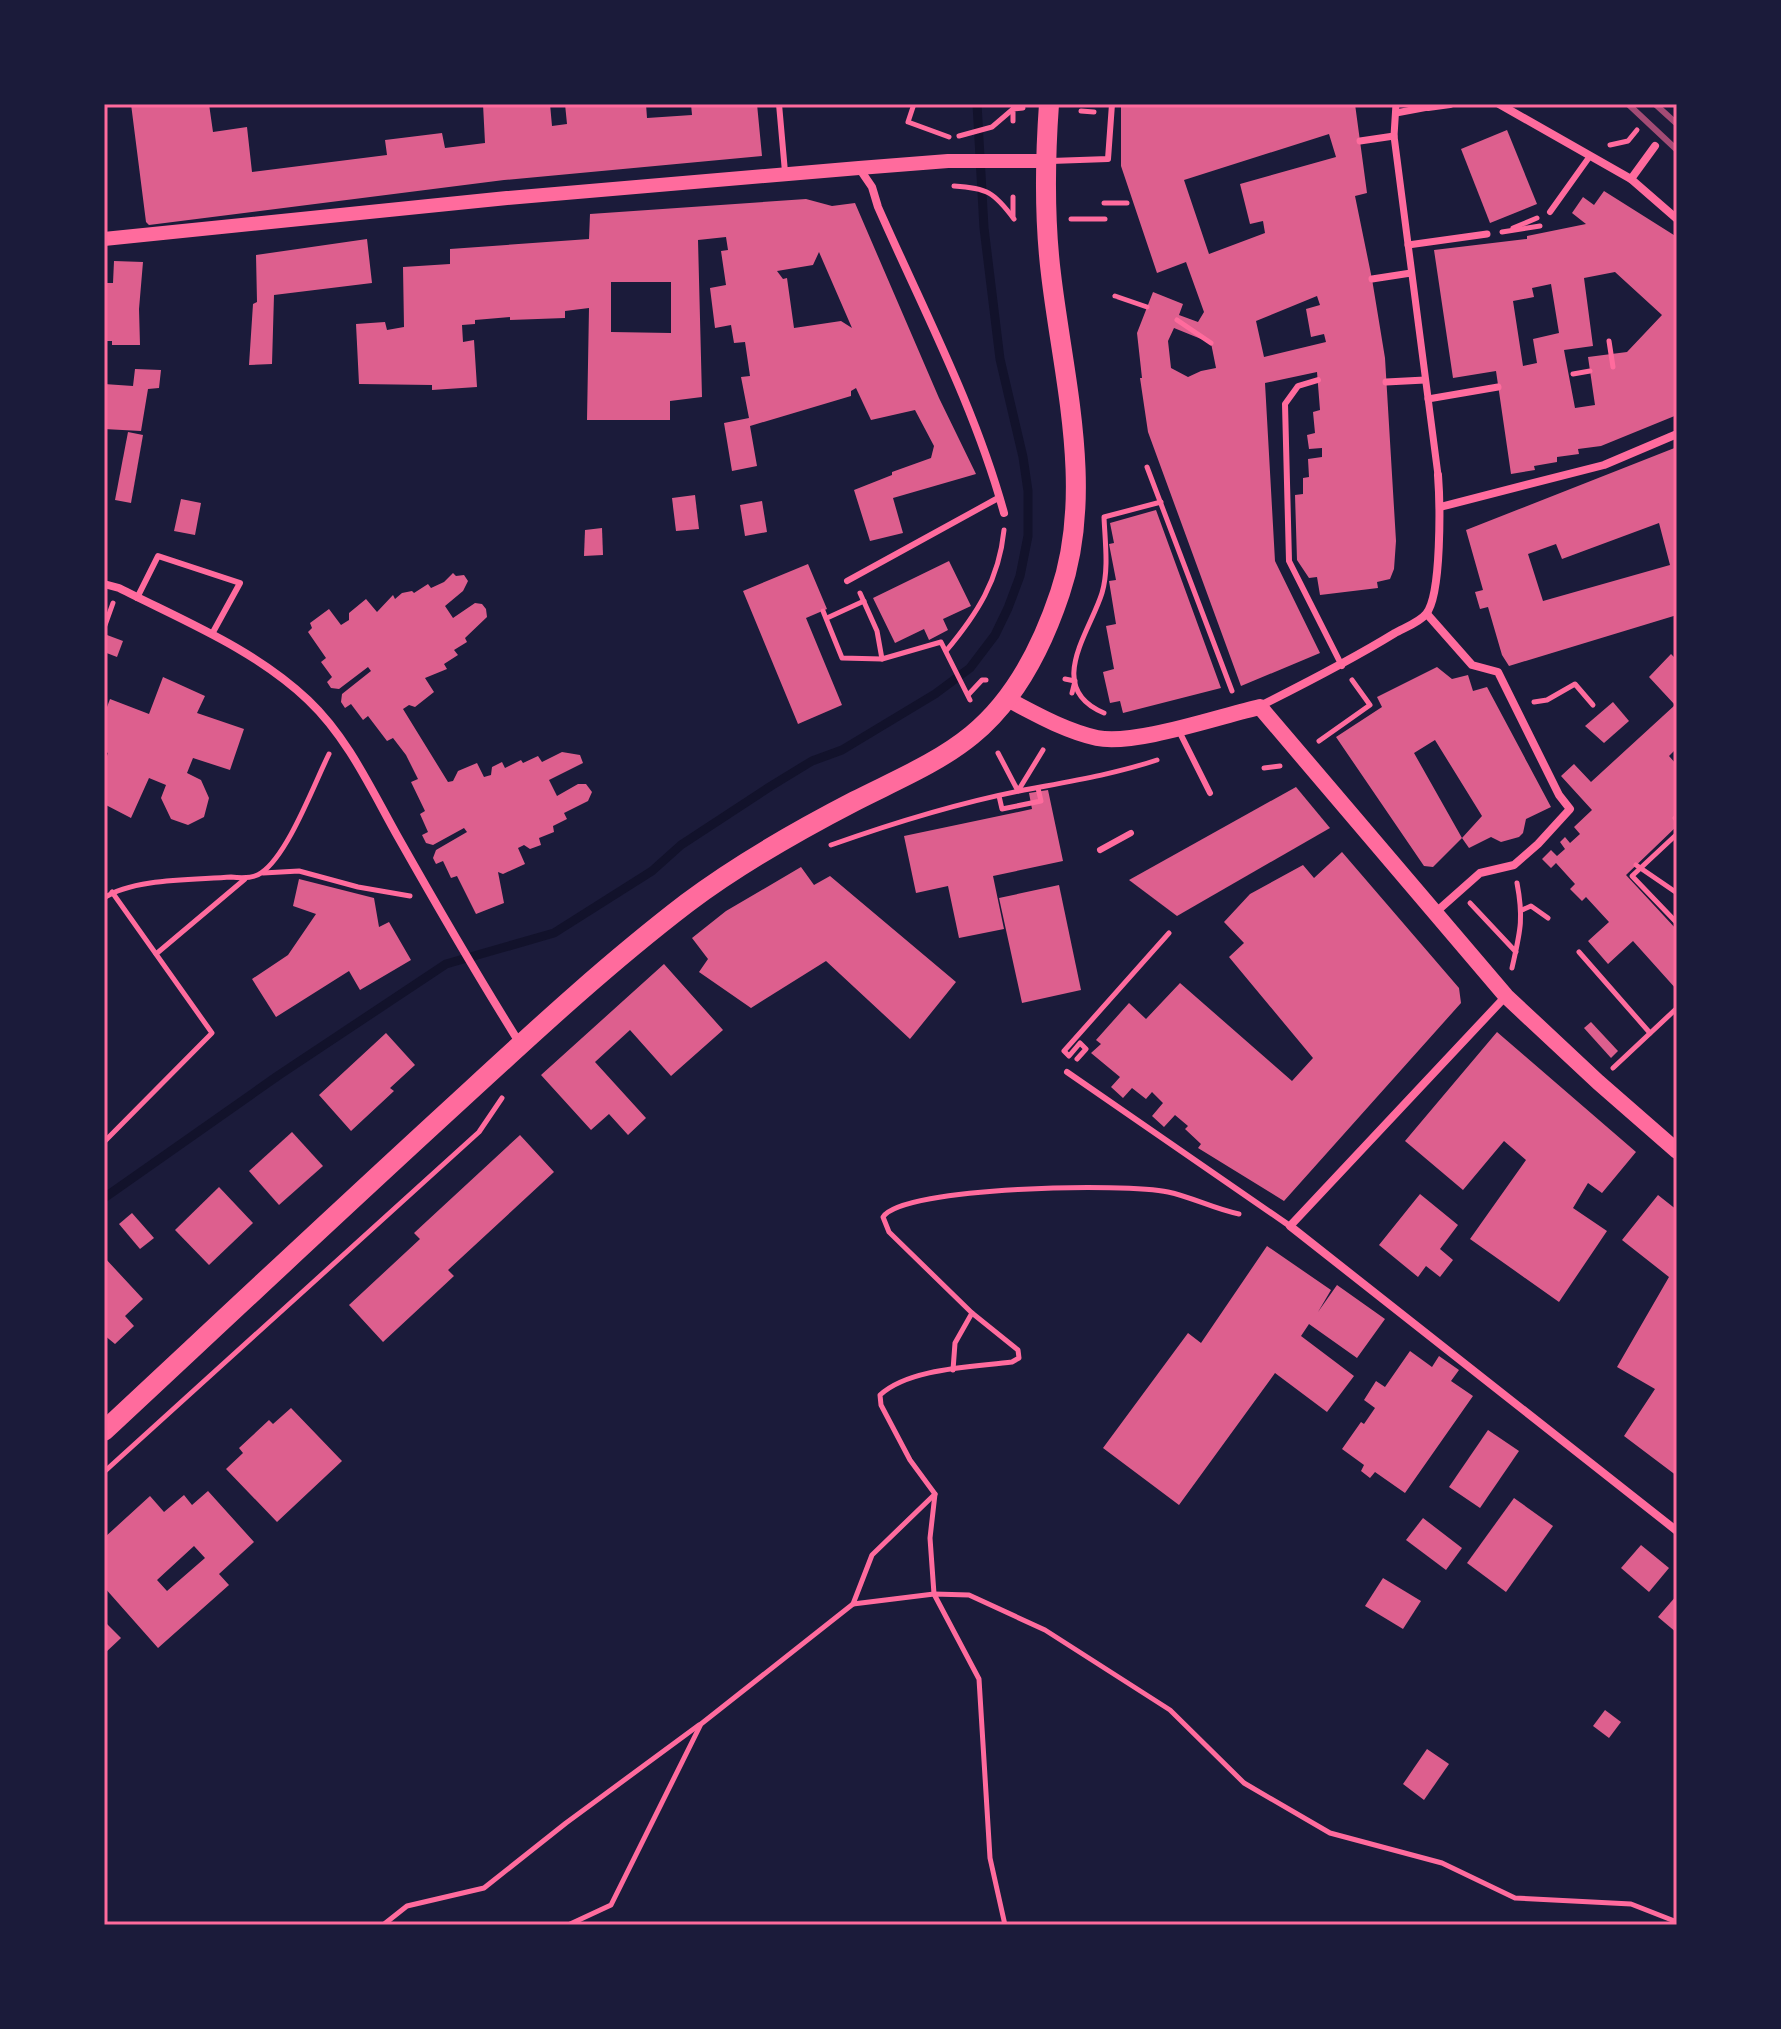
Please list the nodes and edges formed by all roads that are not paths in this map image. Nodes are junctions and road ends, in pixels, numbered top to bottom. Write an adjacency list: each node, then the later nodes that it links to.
1 (779, 104): 14 (lane)
2 (1049, 104): 12 (main road)
3 (1112, 104): 12 (lane)
4 (1450, 104): 6 (street)
5 (1499, 104): 11 (street)
6 (1428, 107): 7 (street)
7 (1396, 108): 8 (street)
8 (1394, 136): 9 (street); 20 (street)
9 (1360, 141)
10 (1655, 146): 15 (street)
11 (1590, 156): 15 (street); 16 (lane)
12 (1046, 161): 13 (street); 39 (main road)
13 (859, 168): 14 (street); 30 (street)
14 (785, 174): 19 (street)
15 (1631, 179): 17 (street)
16 (1550, 212)
17 (1677, 219)
18 (1491, 233): 20 (street)
19 (104, 240)
20 (1408, 245): 21 (street)
21 (1411, 273): 22 (street); 24 (street)
22 (1372, 279)
23 (1318, 380): 38 (lane)
24 (1425, 380): 25 (street); 27 (street)
25 (1386, 382)
26 (1498, 387): 27 (street)
27 (1428, 399): 29 (street)
28 (1677, 434): 31 (street)
29 (1438, 475): 31 (street)
30 (1000, 497): 32 (street); 33 (lane)
31 (1440, 507): 36 (street)
32 (1004, 513)
33 (850, 579)
34 (104, 584): 35 (street)
35 (137, 598): 37 (street); 37 (lane)
36 (1427, 614): 38 (street); 45 (street)
37 (212, 634): 47 (street)
38 (1342, 666): 40 (street)
39 (1007, 699): 41 (main road); 47 (main road)
40 (1260, 707): 41 (main road); 45 (main road)
41 (1177, 728): 42 (lane)
42 (1210, 793)
43 (1131, 833): 44 (lane)
44 (1100, 850)
45 (1436, 912): 46 (main road)
46 (1506, 996): 49 (main road); 50 (street)
47 (521, 1044): 51 (main road)
48 (1067, 1072): 50 (lane)
49 (1677, 1151)
50 (1290, 1226): 52 (street)
51 (104, 1431)
52 (1677, 1531)

